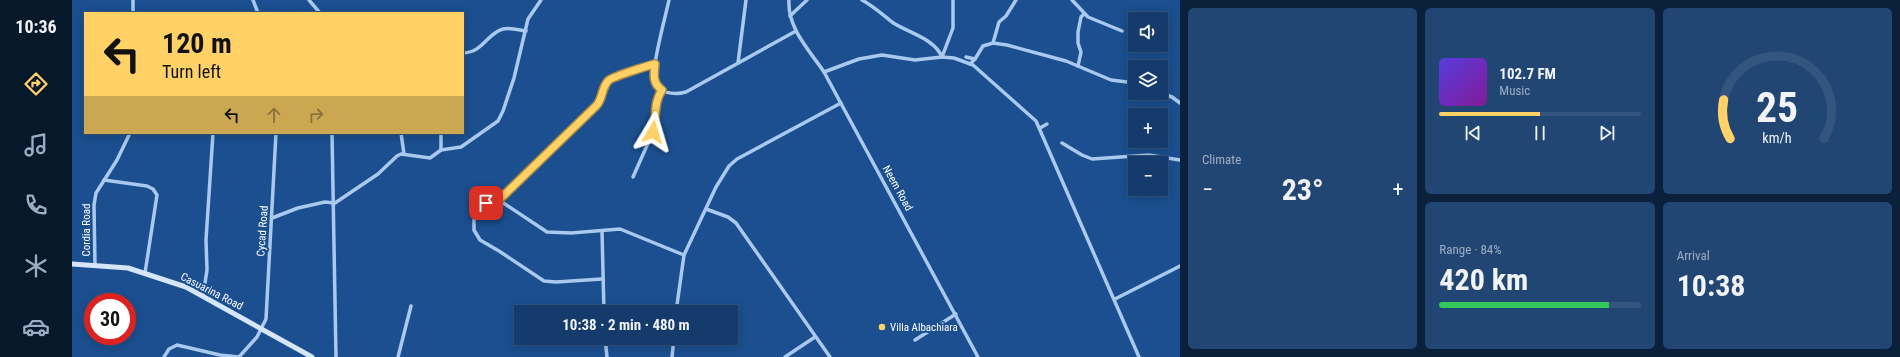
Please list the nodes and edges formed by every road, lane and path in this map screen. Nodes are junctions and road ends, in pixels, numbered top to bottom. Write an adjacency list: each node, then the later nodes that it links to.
1 (133, 0): 13 (street)
2 (253, 0): 14 (street)
3 (309, 0): 15 (street)
4 (541, 0): 18 (street)
5 (669, 0): 27 (street)
6 (746, 0): 26 (street)
7 (789, 0): 17 (street, Neem Road)
8 (807, 0): 17 (street)
9 (862, 0): 23 (street)
10 (953, 0): 23 (street)
11 (1016, 0): 21 (street)
12 (1072, 0): 16 (street)
13 (133, 12)
14 (258, 12)
15 (319, 12)
16 (1084, 14): 20 (street); 29 (street)
17 (790, 16): 19 (street, Neem Road)
18 (526, 31): 22 (street); 45 (street)
19 (796, 31): 26 (street); 30 (street, Neem Road)
20 (1122, 31)
21 (993, 43): 25 (street); 29 (street)
22 (464, 53)
23 (942, 57): 28 (street); 30 (street)
24 (966, 57): 25 (street)
25 (975, 59): 28 (street)
26 (738, 63): 32 (street)
27 (655, 64): 32 (street); 50 (street)
28 (970, 64): 37 (street)
29 (1078, 66): 31 (street)
30 (824, 72): 34 (street, Neem Road)
31 (1128, 83)
32 (662, 90): 48 (street)
33 (1168, 96): 35 (street)
34 (841, 103): 52 (street); 66 (street, Neem Road)
35 (1180, 103)
36 (1047, 124): 37 (street)
37 (1040, 128): 62 (street)
38 (130, 134): 49 (street, Cordia Road)
39 (213, 134): 61 (street)
40 (276, 134): 53 (street, Cycad Road)
41 (332, 134): 51 (street)
42 (401, 134): 46 (street)
43 (441, 134): 45 (street)
44 (1062, 143): 47 (street)
45 (441, 150): 46 (street)
46 (404, 154): 51 (street)
47 (1180, 160)
48 (633, 177)
49 (104, 180): 57 (street, Cordia Road); 59 (street)
50 (500, 199): 54 (street); 60 (street)
51 (335, 203): 53 (street); 75 (street)
52 (706, 209): 55 (street); 68 (street)
53 (272, 218): 67 (street, Cycad Road)
54 (602, 231): 55 (street); 60 (street)
55 (684, 255): 64 (street)
56 (72, 264): 57 (street, Casuarina Road)
57 (96, 265): 59 (street, Casuarina Road)
58 (1180, 266): 62 (street)
59 (145, 273): 61 (street, Casuarina Road)
60 (602, 279): 63 (street)
61 (203, 296): 67 (street, Casuarina Road)
62 (1115, 299): 82 (street)
63 (604, 305)
64 (677, 305)
65 (411, 306): 76 (street)
66 (956, 314): 69 (street); 81 (street, Neem Road)
67 (262, 329): 73 (street); 74 (street, Casuarina Road)
68 (815, 337): 79 (street); 80 (street)
69 (915, 340)
70 (606, 345): 77 (street)
71 (673, 345): 78 (street)
72 (164, 357): 73 (street)
73 (239, 357)
74 (312, 357)
75 (336, 357)
76 (398, 357)
77 (607, 357)
78 (672, 357)
79 (785, 357)
80 (830, 357)
81 (978, 357)
82 (1139, 357)

